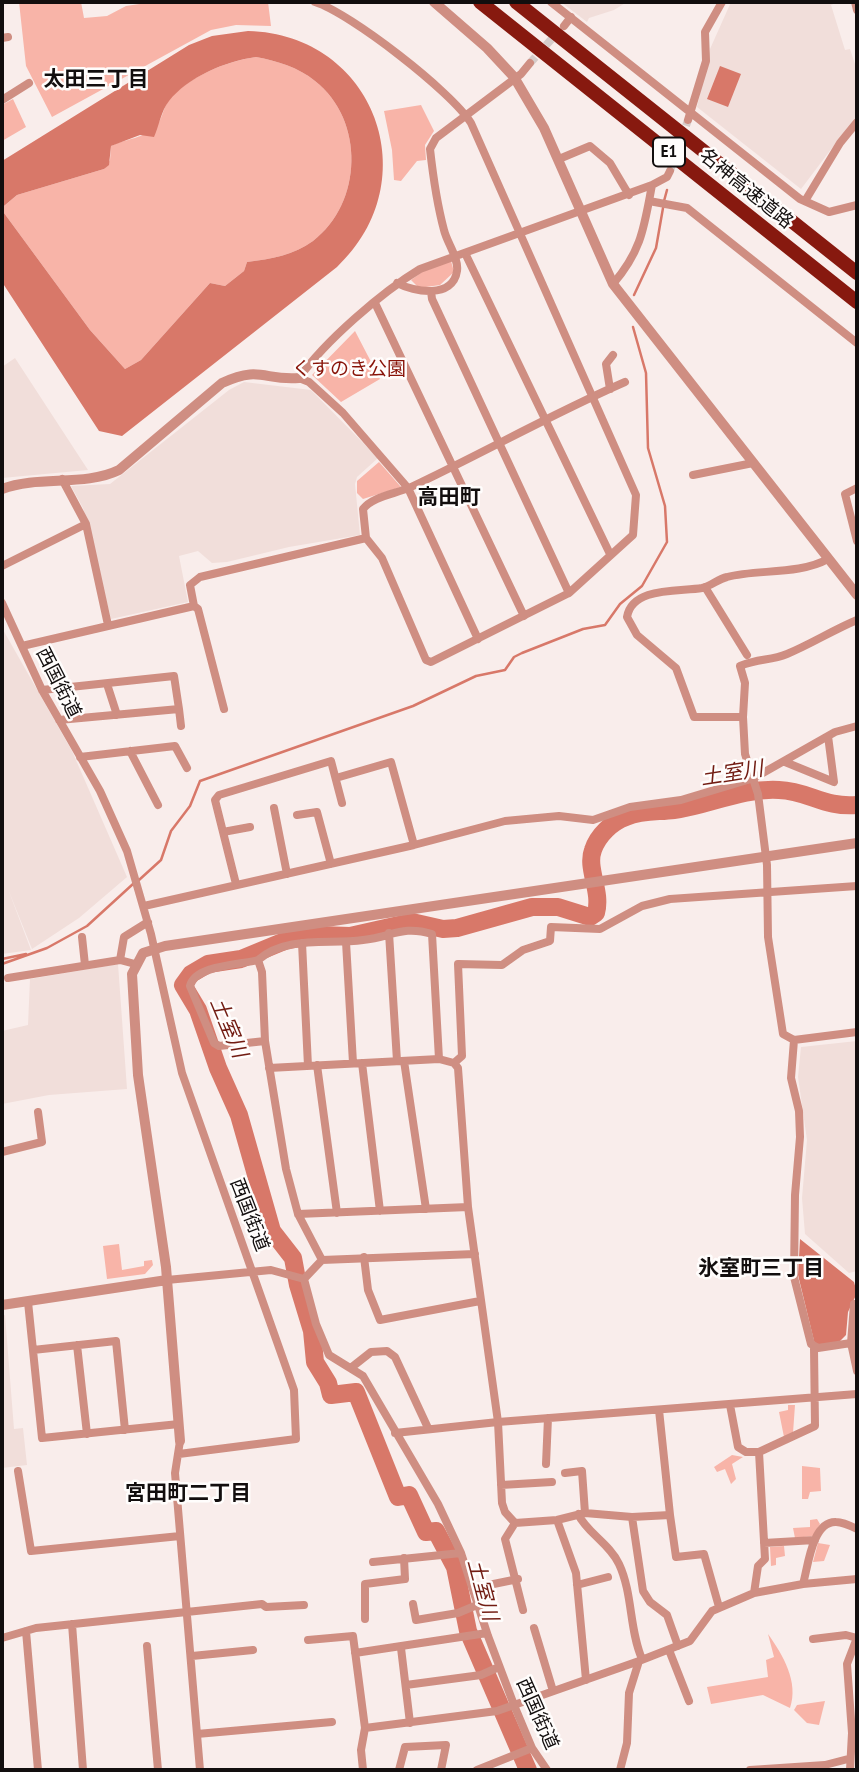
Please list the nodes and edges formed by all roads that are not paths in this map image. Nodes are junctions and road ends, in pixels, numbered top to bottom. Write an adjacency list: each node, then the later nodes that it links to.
1 (315, 2): 15 (street)
2 (434, 2): 12 (street)
3 (480, 2): 33 (highway, 名神高速道路 / E1)
4 (516, 2): 29 (highway, 名神高速道路 / E1)
5 (551, 2): 9 (street)
6 (722, 2): 16 (street)
7 (855, 2): 8 (street)
8 (857, 10)
9 (571, 17): 10 (street); 16 (street)
10 (564, 26)
11 (530, 64): 12 (street)
12 (514, 78): 15 (street); 18 (street)
13 (29, 83): 14 (street)
14 (2, 100)
15 (465, 113): 26 (street); 28 (street)
16 (690, 117): 22 (street)
17 (857, 122): 22 (street)
18 (559, 159): 21 (street); 25 (street)
19 (670, 171): 20 (street)
20 (652, 185): 21 (street); 23 (street)
21 (629, 195): 25 (street)
22 (804, 201): 24 (street)
23 (651, 202): 31 (street); 35 (street)
24 (857, 205)
25 (580, 212): 26 (street); 31 (street)
26 (520, 232): 27 (street); 40 (street)
27 (465, 253): 28 (street); 41 (street)
28 (453, 256): 30 (street); 32 (street)
29 (857, 273)
30 (397, 283): 32 (street); 34 (street)
31 (613, 284): 43 (street)
32 (431, 291): 42 (street)
33 (857, 302)
34 (375, 303): 37 (street); 44 (street)
35 (857, 343)
36 (613, 355): 39 (street)
37 (299, 378): 46 (street); 47 (street)
38 (625, 382): 39 (street)
39 (610, 388): 40 (street)
40 (594, 397): 41 (street); 54 (street)
41 (547, 421): 42 (street); 54 (street)
42 (500, 443): 44 (street); 58 (street)
43 (752, 463): 45 (street); 55 (street)
44 (452, 467): 47 (street); 62 (street)
45 (693, 475)
46 (62, 479): 49 (street); 51 (street)
47 (408, 488): 52 (street); 65 (street)
48 (857, 488): 50 (street)
49 (2, 489)
50 (854, 511): 53 (street)
51 (86, 524): 56 (street); 64 (street)
52 (366, 538): 61 (street); 65 (street)
53 (857, 541)
54 (610, 554): 58 (street)
55 (828, 559): 57 (street); 59 (street)
56 (2, 566)
57 (705, 587): 67 (street); 73 (street)
58 (569, 593): 62 (street)
59 (857, 595)
60 (2, 603): 66 (street, 西国街道)
61 (194, 606): 64 (street); 71 (street)
62 (524, 616): 65 (street)
63 (857, 620): 73 (street)
64 (108, 625): 66 (street)
65 (478, 639)
66 (22, 646): 69 (street, 西国街道)
67 (747, 655)
68 (107, 684): 69 (street); 70 (street); 72 (street)
69 (42, 690): 74 (street, 西国街道)
70 (179, 709): 72 (street); 75 (street)
71 (224, 709)
72 (117, 715): 74 (street)
73 (743, 717): 83 (street)
74 (59, 720): 79 (street, 西国街道)
75 (181, 726)
76 (857, 726): 77 (street)
77 (828, 736): 80 (street); 80 (street)
78 (130, 751): 79 (street); 81 (street); 85 (street)
79 (80, 757): 98 (street, 西国街道)
80 (785, 762): 83 (street)
81 (187, 768)
82 (336, 778): 84 (street); 89 (street); 91 (street)
83 (754, 778): 91 (street); 92 (street)
84 (342, 803)
85 (158, 806)
86 (274, 808): 94 (street)
87 (297, 815): 93 (street)
88 (250, 827): 89 (street)
89 (223, 832): 95 (street)
90 (857, 843): 92 (street)
91 (414, 845): 93 (street)
92 (766, 856): 97 (street); 104 (street)
93 (331, 864): 94 (street)
94 (287, 874): 95 (street)
95 (236, 884): 98 (street)
96 (857, 886): 97 (street)
97 (769, 893): 111 (street); 116 (street)
98 (144, 906): 99 (street, 西国街道)
99 (148, 922): 104 (street, 西国街道); 105 (street)
100 (389, 933): 102 (street); 113 (street); 114 (street)
101 (82, 937): 108 (street)
102 (346, 942): 103 (street); 115 (street)
103 (302, 943): 106 (street); 117 (street)
104 (155, 948): 107 (street); 129 (street, 西国街道)
105 (120, 960): 107 (street); 108 (street)
106 (258, 961): 112 (street); 112 (street)
107 (135, 964): 131 (street)
108 (85, 965): 109 (street)
109 (8, 978)
110 (857, 1032): 111 (street)
111 (794, 1040): 138 (street)
112 (265, 1041): 118 (street)
113 (439, 1059): 114 (street); 116 (street)
114 (400, 1061): 115 (street); 122 (street)
115 (357, 1063): 117 (street); 123 (street)
116 (454, 1063): 121 (street)
117 (312, 1065): 118 (street); 124 (street)
118 (269, 1068): 125 (street)
119 (38, 1112): 120 (street)
120 (2, 1152)
121 (468, 1207): 122 (street); 126 (street)
122 (426, 1209): 123 (street)
123 (380, 1211): 124 (street)
124 (337, 1213): 125 (street)
125 (298, 1214): 128 (street)
126 (475, 1254): 127 (street); 132 (street)
127 (364, 1257): 128 (street); 132 (street)
128 (322, 1260): 130 (street)
129 (254, 1271): 130 (street, 西国街道); 131 (street); 155 (street)
130 (304, 1279): 140 (street, 西国街道)
131 (167, 1280): 133 (street); 148 (street)
132 (480, 1301): 147 (street)
133 (28, 1302): 135 (street); 139 (street)
134 (854, 1304): 136 (street)
135 (2, 1305)
136 (851, 1343): 138 (street); 141 (street)
137 (77, 1345): 139 (street); 150 (street); 152 (street)
138 (814, 1348): 143 (street)
139 (33, 1350): 152 (street)
140 (352, 1367): 149 (street); 151 (street, 西国街道)
141 (857, 1371)
142 (857, 1394): 143 (street)
143 (816, 1399): 144 (street); 154 (street)
144 (730, 1405): 145 (street); 154 (street)
145 (659, 1410): 146 (street); 162 (street)
146 (548, 1418): 147 (street); 156 (street)
147 (498, 1422): 149 (street); 160 (street)
148 (178, 1424): 150 (street); 153 (street)
149 (428, 1428): 151 (street)
150 (125, 1430): 152 (street)
151 (395, 1433): 170 (street, 西国街道)
152 (87, 1434)
153 (180, 1441): 155 (street)
154 (759, 1452): 169 (street)
155 (179, 1454): 167 (street)
156 (546, 1464)
157 (18, 1471): 167 (street)
158 (565, 1473): 161 (street)
159 (552, 1482): 160 (street)
160 (501, 1485): 165 (street)
161 (581, 1513): 163 (street); 164 (street); 184 (street)
162 (670, 1514): 163 (street); 185 (street)
163 (632, 1517): 180 (street)
164 (557, 1520): 165 (street); 177 (street)
165 (515, 1523): 174 (street)
166 (857, 1529): 168 (street)
167 (180, 1536): 187 (street)
168 (815, 1540): 169 (street); 176 (street)
169 (764, 1543): 179 (street)
170 (461, 1553): 171 (street); 178 (street, 西国街道)
171 (404, 1558): 172 (street); 188 (street)
172 (373, 1562)
173 (608, 1577): 177 (street)
174 (518, 1578): 178 (street); 186 (street)
175 (857, 1579): 176 (street)
176 (803, 1584): 179 (street)
177 (577, 1585): 205 (street)
178 (474, 1587): 183 (street, 西国街道)
179 (754, 1592): 185 (street)
180 (647, 1599): 184 (street); 199 (street)
181 (413, 1604): 183 (street)
182 (304, 1605): 187 (street)
183 (477, 1605): 192 (street, 西国街道)
184 (629, 1606): 203 (street)
185 (719, 1607): 199 (street)
186 (523, 1610)
187 (187, 1612): 189 (street); 202 (street)
188 (365, 1619)
189 (72, 1624): 191 (street); 219 (street)
190 (534, 1628): 208 (street)
191 (26, 1631): 193 (street); 218 (street)
192 (487, 1633): 198 (street); 204 (street, 西国街道)
193 (2, 1638)
194 (857, 1638): 195 (street); 207 (street)
195 (813, 1639)
196 (308, 1640): 201 (street)
197 (147, 1646): 220 (street)
198 (401, 1648): 201 (street); 206 (street)
199 (673, 1648): 203 (street); 209 (street)
200 (253, 1650): 202 (street)
201 (355, 1653): 213 (street)
202 (192, 1656): 215 (street)
203 (640, 1660): 205 (street); 227 (street)
204 (499, 1667): 206 (street); 210 (street, 西国街道)
205 (586, 1680): 208 (street)
206 (406, 1685): 212 (street)
207 (853, 1688): 214 (street)
208 (553, 1691): 210 (street)
209 (689, 1701)
210 (514, 1705): 212 (street); 216 (street, 西国街道)
211 (332, 1722): 215 (street)
212 (410, 1723): 213 (street)
213 (365, 1728): 222 (street)
214 (855, 1733): 217 (street)
215 (197, 1734): 221 (street)
216 (532, 1748): 225 (street); 226 (street, 西国街道)
217 (848, 1759): 228 (street); 229 (street)
218 (38, 1770)
219 (83, 1770)
220 (158, 1770)
221 (200, 1770)
222 (363, 1770)
223 (399, 1770): 224 (street)
224 (441, 1770)
225 (477, 1770)
226 (547, 1770)
227 (620, 1770)
228 (750, 1770)
229 (850, 1770)

